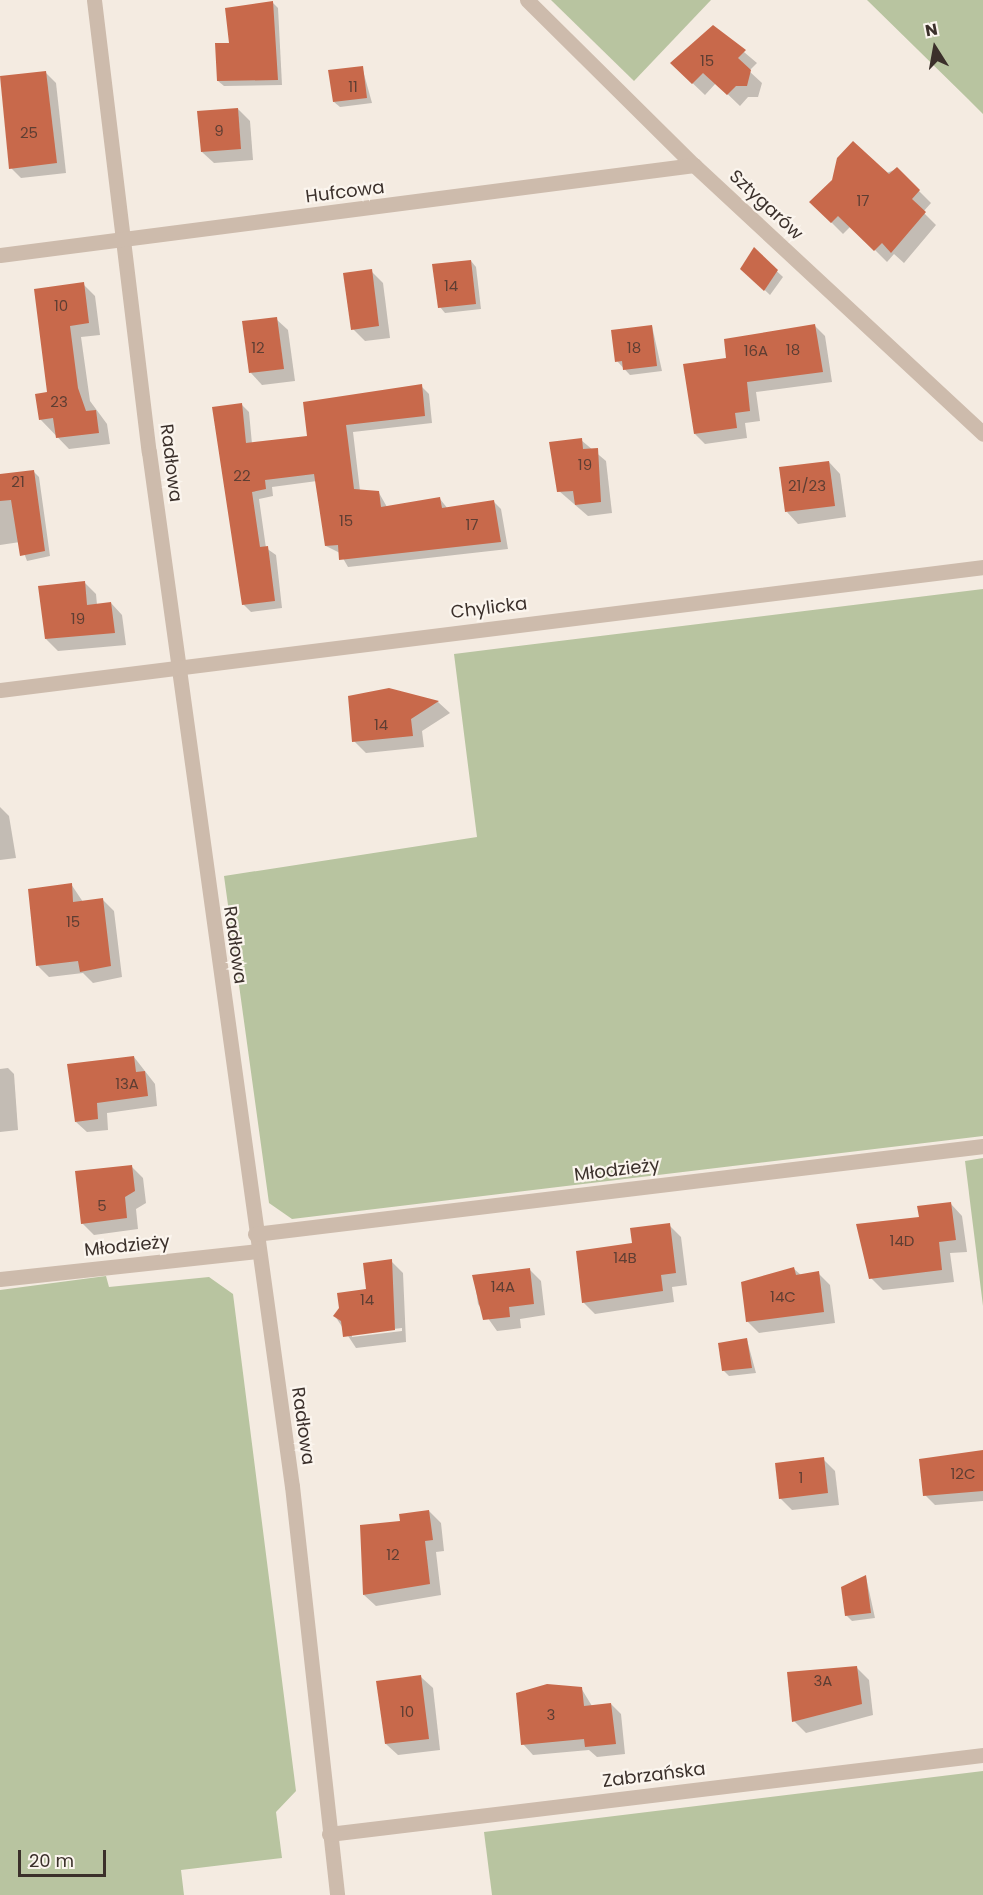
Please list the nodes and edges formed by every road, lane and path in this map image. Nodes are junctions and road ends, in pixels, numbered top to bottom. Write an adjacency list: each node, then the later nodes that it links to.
1 (94, 0): 4 (street, Radłowa)
2 (527, 0): 3 (street, Sztygarów)
3 (694, 165): 4 (street, Hufcowa); 6 (street, Sztygarów)
4 (123, 240): 5 (street, Hufcowa); 8 (street, Radłowa)
5 (0, 255)
6 (983, 434)
7 (983, 567): 8 (street, Chylicka)
8 (178, 666): 9 (street, Chylicka); 11 (street, Radłowa)
9 (0, 690)
10 (983, 1146): 11 (street, Młodzieży)
11 (255, 1233): 12 (street, Radłowa)
12 (258, 1251): 13 (street, Młodzieży); 15 (street, Radłowa)
13 (0, 1280)
14 (983, 1755): 15 (street, Zabrzańska)
15 (329, 1834): 16 (street, Radłowa)
16 (337, 1895)

